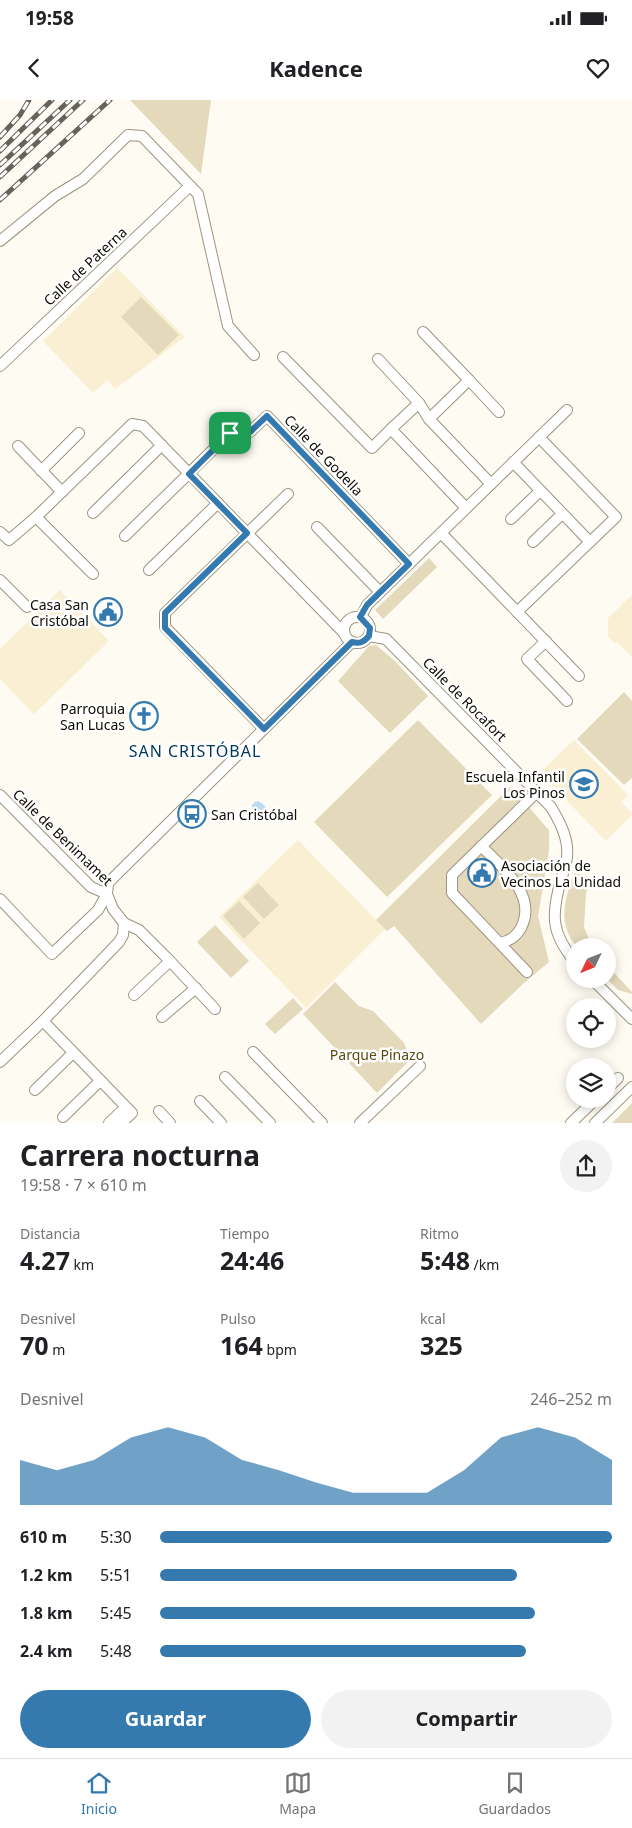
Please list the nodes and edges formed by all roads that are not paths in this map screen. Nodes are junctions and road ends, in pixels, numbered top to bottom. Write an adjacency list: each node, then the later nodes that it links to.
1 (190, 186): 2 (street); 4 (street); 7 (street, Calle de Paterna)
2 (0, 241)
3 (423, 332): 8 (street)
4 (254, 355)
5 (283, 357): 14 (street)
6 (378, 359): 9 (street)
7 (0, 366)
8 (469, 380): 11 (street); 12 (street)
9 (419, 402): 12 (street); 14 (street)
10 (567, 410): 17 (street)
11 (499, 412)
12 (429, 419): 23 (street)
13 (216, 420): 16 (street)
14 (391, 429): 28 (street)
15 (78, 433): 21 (street)
16 (230, 433): 22 (street); 40 (street, Calle de Godella)
17 (539, 437): 20 (street); 39 (street)
18 (162, 445): 22 (street); 25 (street); 29 (street)
19 (18, 446): 21 (street)
20 (513, 462): 23 (street); 24 (street)
21 (41, 471): 25 (street)
22 (189, 474): 27 (street); 37 (street)
23 (491, 484): 28 (street)
24 (540, 491): 30 (street); 32 (street)
25 (62, 492): 31 (street)
26 (288, 494): 36 (street)
27 (218, 503): 36 (street); 41 (street)
28 (466, 508): 35 (street)
29 (93, 513)
30 (562, 514): 38 (street); 39 (street)
31 (36, 517): 34 (street); 42 (street)
32 (512, 519)
33 (317, 527): 44 (street)
34 (0, 532)
35 (441, 532): 40 (street); 46 (street)
36 (247, 533): 48 (street); 54 (street)
37 (125, 536)
38 (533, 542)
39 (590, 542): 46 (street)
40 (409, 564): 44 (street)
41 (149, 570)
42 (93, 574)
43 (0, 580): 45 (street)
44 (380, 592): 47 (street)
45 (27, 607)
46 (517, 612): 50 (street)
47 (360, 617): 48 (street); 49 (street)
48 (344, 632): 51 (street)
49 (369, 636): 51 (street); 55 (street, Calle de Rocafort)
50 (546, 641): 52 (street); 53 (street)
51 (352, 642): 54 (street)
52 (579, 676)
53 (567, 701)
54 (264, 729): 58 (street)
55 (537, 792): 57 (street); 62 (street, Calle de Rocafort)
56 (0, 795): 58 (street, Calle de Benimamet)
57 (481, 846): 61 (street); 61 (street)
58 (107, 894): 59 (street, Calle de Benimamet); 60 (street)
59 (0, 899)
60 (124, 922): 63 (street); 71 (street)
61 (500, 943): 64 (street)
62 (566, 949)
63 (170, 961): 65 (street); 67 (street)
64 (527, 972)
65 (196, 988): 68 (street); 70 (street)
66 (602, 988): 69 (street)
67 (134, 995)
68 (214, 1010)
69 (630, 1012)
70 (162, 1017)
71 (43, 1021): 73 (street); 74 (street)
72 (253, 1052): 85 (street)
73 (73, 1053): 77 (street); 79 (street)
74 (0, 1062)
75 (420, 1066): 91 (street)
76 (225, 1077): 90 (street)
77 (100, 1080): 81 (street); 84 (street)
78 (632, 1087): 93 (street)
79 (35, 1090)
80 (200, 1101): 89 (street)
81 (126, 1107): 86 (street); 87 (street)
82 (587, 1108): 92 (street)
83 (159, 1111): 88 (street)
84 (63, 1117)
85 (318, 1122)
86 (109, 1123)
87 (121, 1123)
88 (170, 1123)
89 (222, 1123)
90 (270, 1123)
91 (360, 1123)
92 (571, 1123)
93 (595, 1123)

